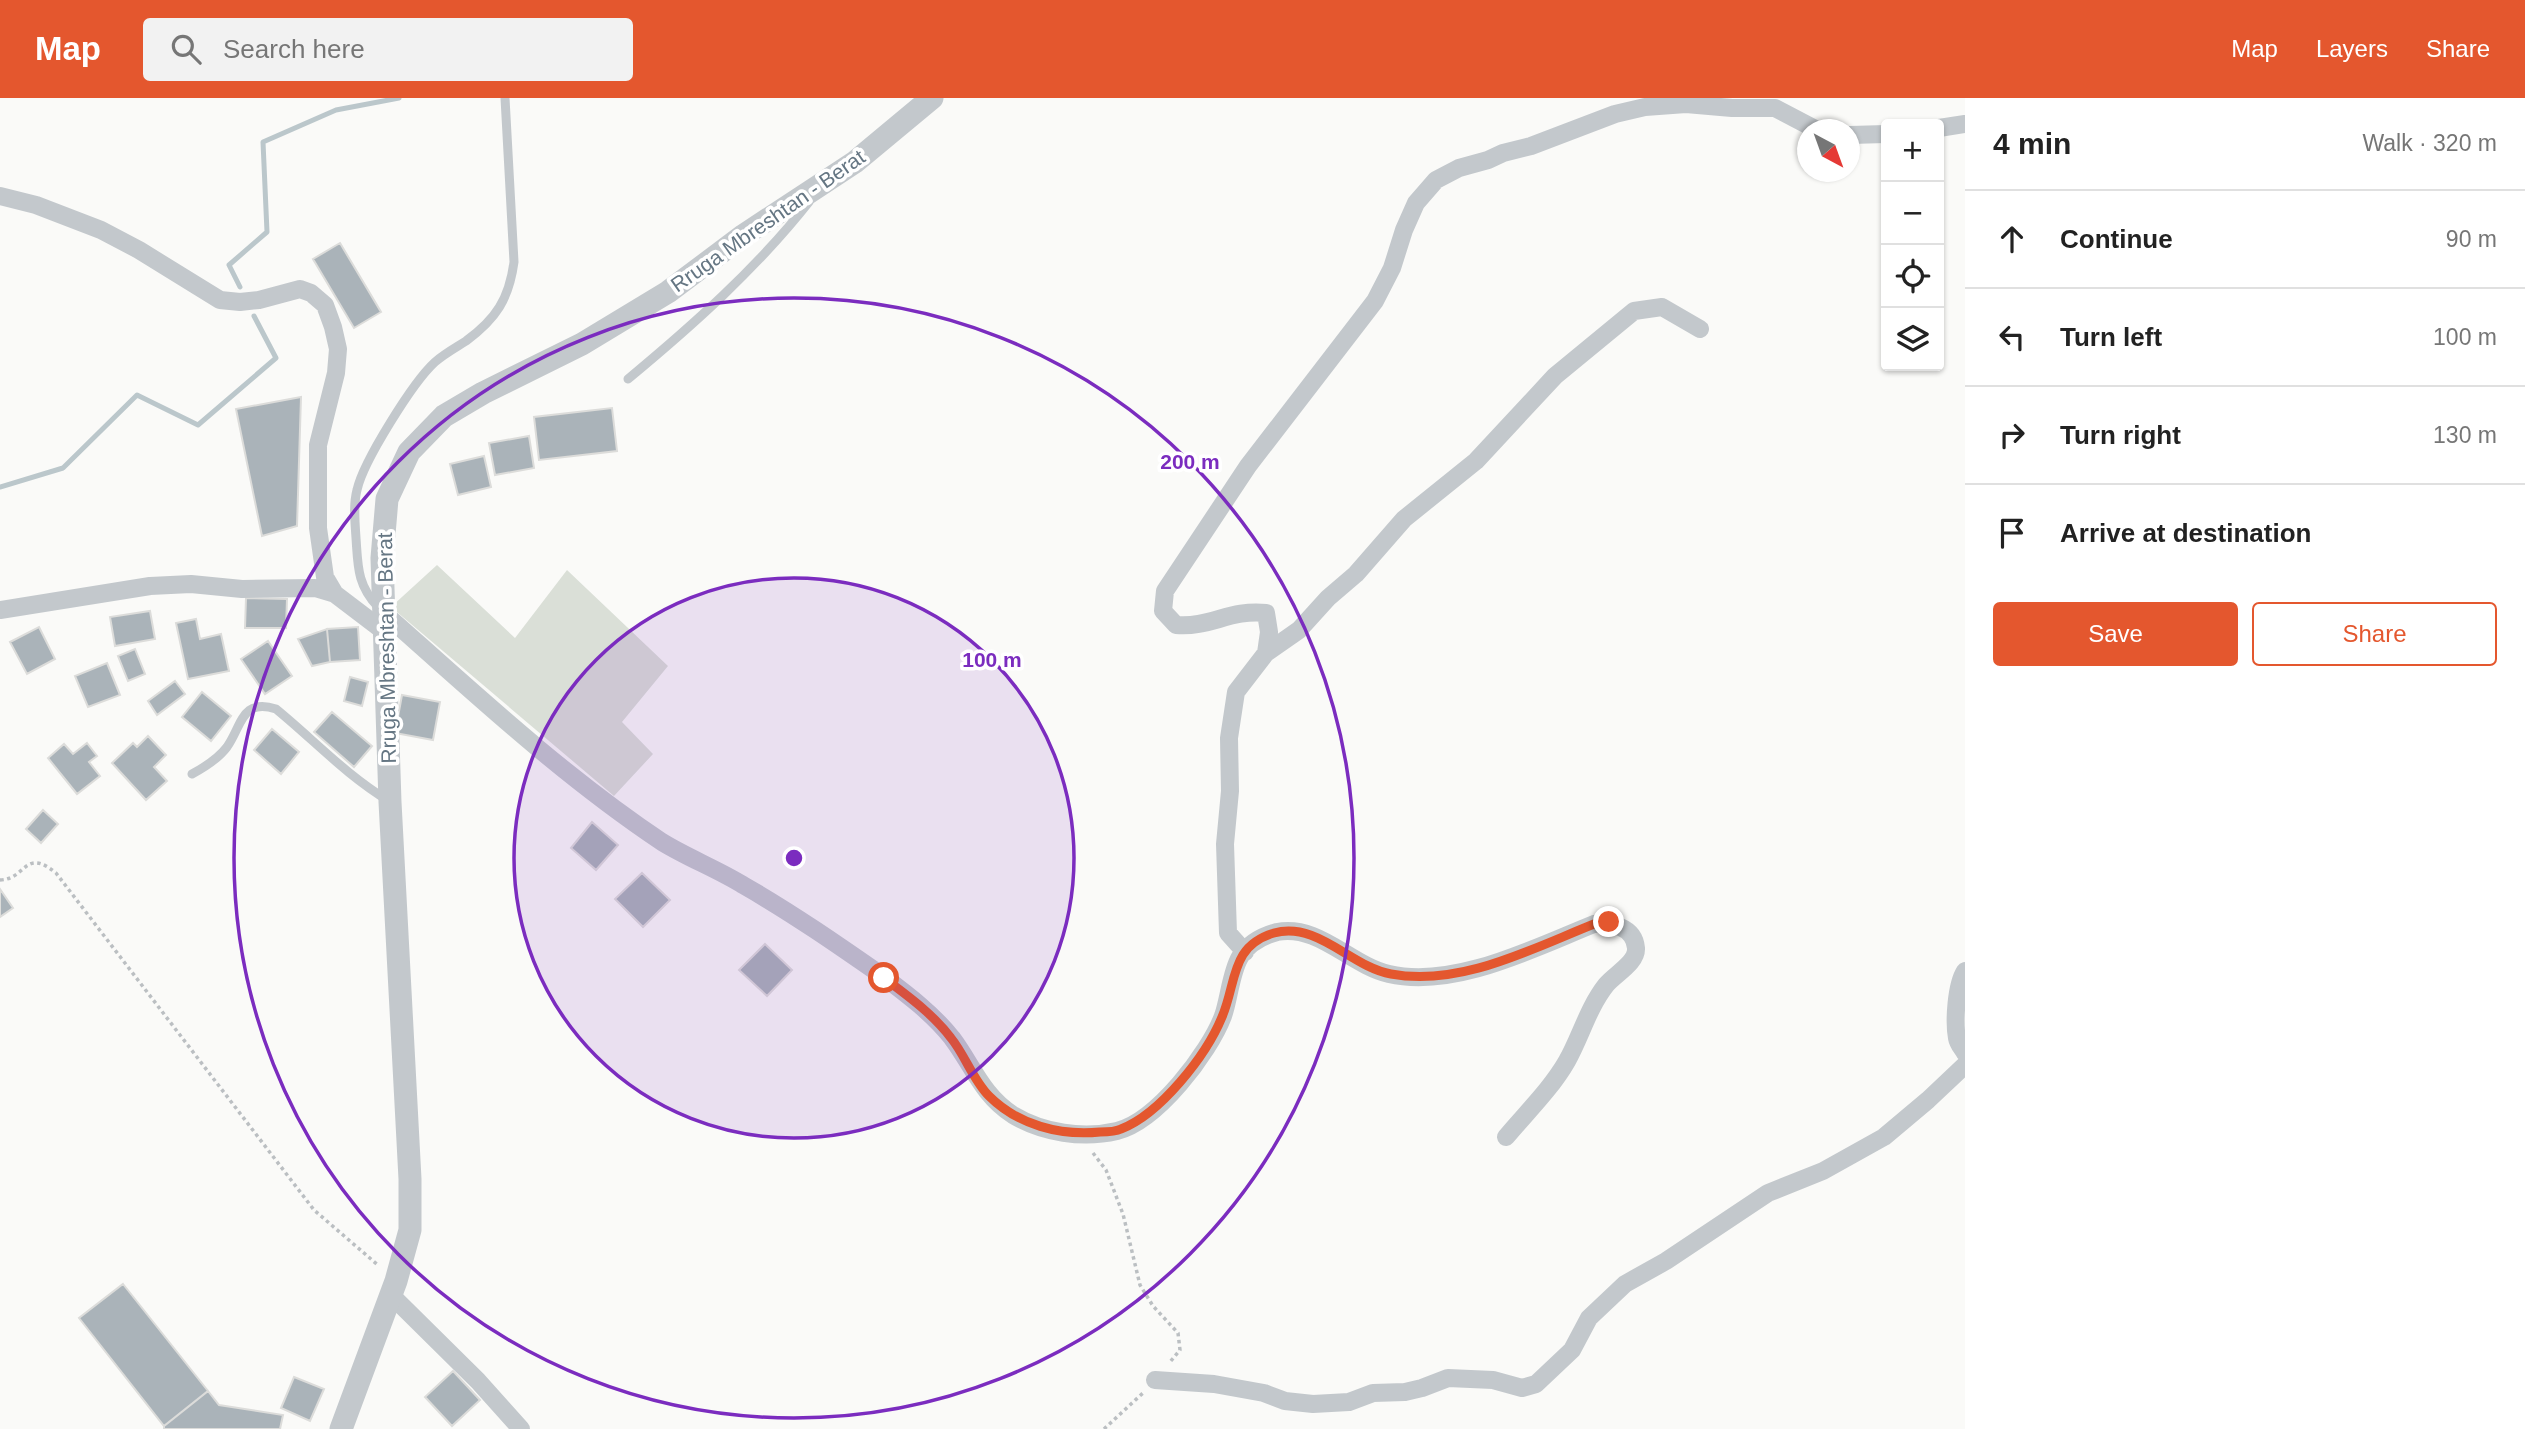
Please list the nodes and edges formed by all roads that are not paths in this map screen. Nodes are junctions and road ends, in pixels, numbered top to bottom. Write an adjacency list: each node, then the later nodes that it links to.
1 (505, 98): 14 (lane)
2 (932, 98): 8 (street, Rruga Mbreshtan - Berat)
3 (1797, 120): 15 (street)
4 (1965, 124): 5 (street)
5 (1944, 127)
6 (1881, 134): 7 (street)
7 (1860, 135)
8 (820, 187): 11 (lane); 14 (street, Rruga Mbreshtan - Berat)
9 (0, 196): 12 (street)
10 (1700, 329): 15 (street)
11 (628, 379)
12 (335, 594): 13 (street); 14 (street)
13 (0, 610)
14 (385, 623): 17 (street, Rruga Mbreshtan - Berat); 18 (street)
15 (1266, 653): 18 (street)
16 (192, 774): 17 (lane)
17 (390, 802): 23 (street, Rruga Mbreshtan - Berat)
18 (1245, 952): 22 (street)
19 (1965, 971): 20 (street)
20 (1965, 1053)
21 (1965, 1065): 24 (street)
22 (1506, 1137)
23 (393, 1288): 25 (street, Rruga Mbreshtan - Berat); 26 (street)
24 (1154, 1380)
25 (341, 1429)
26 (521, 1429)

